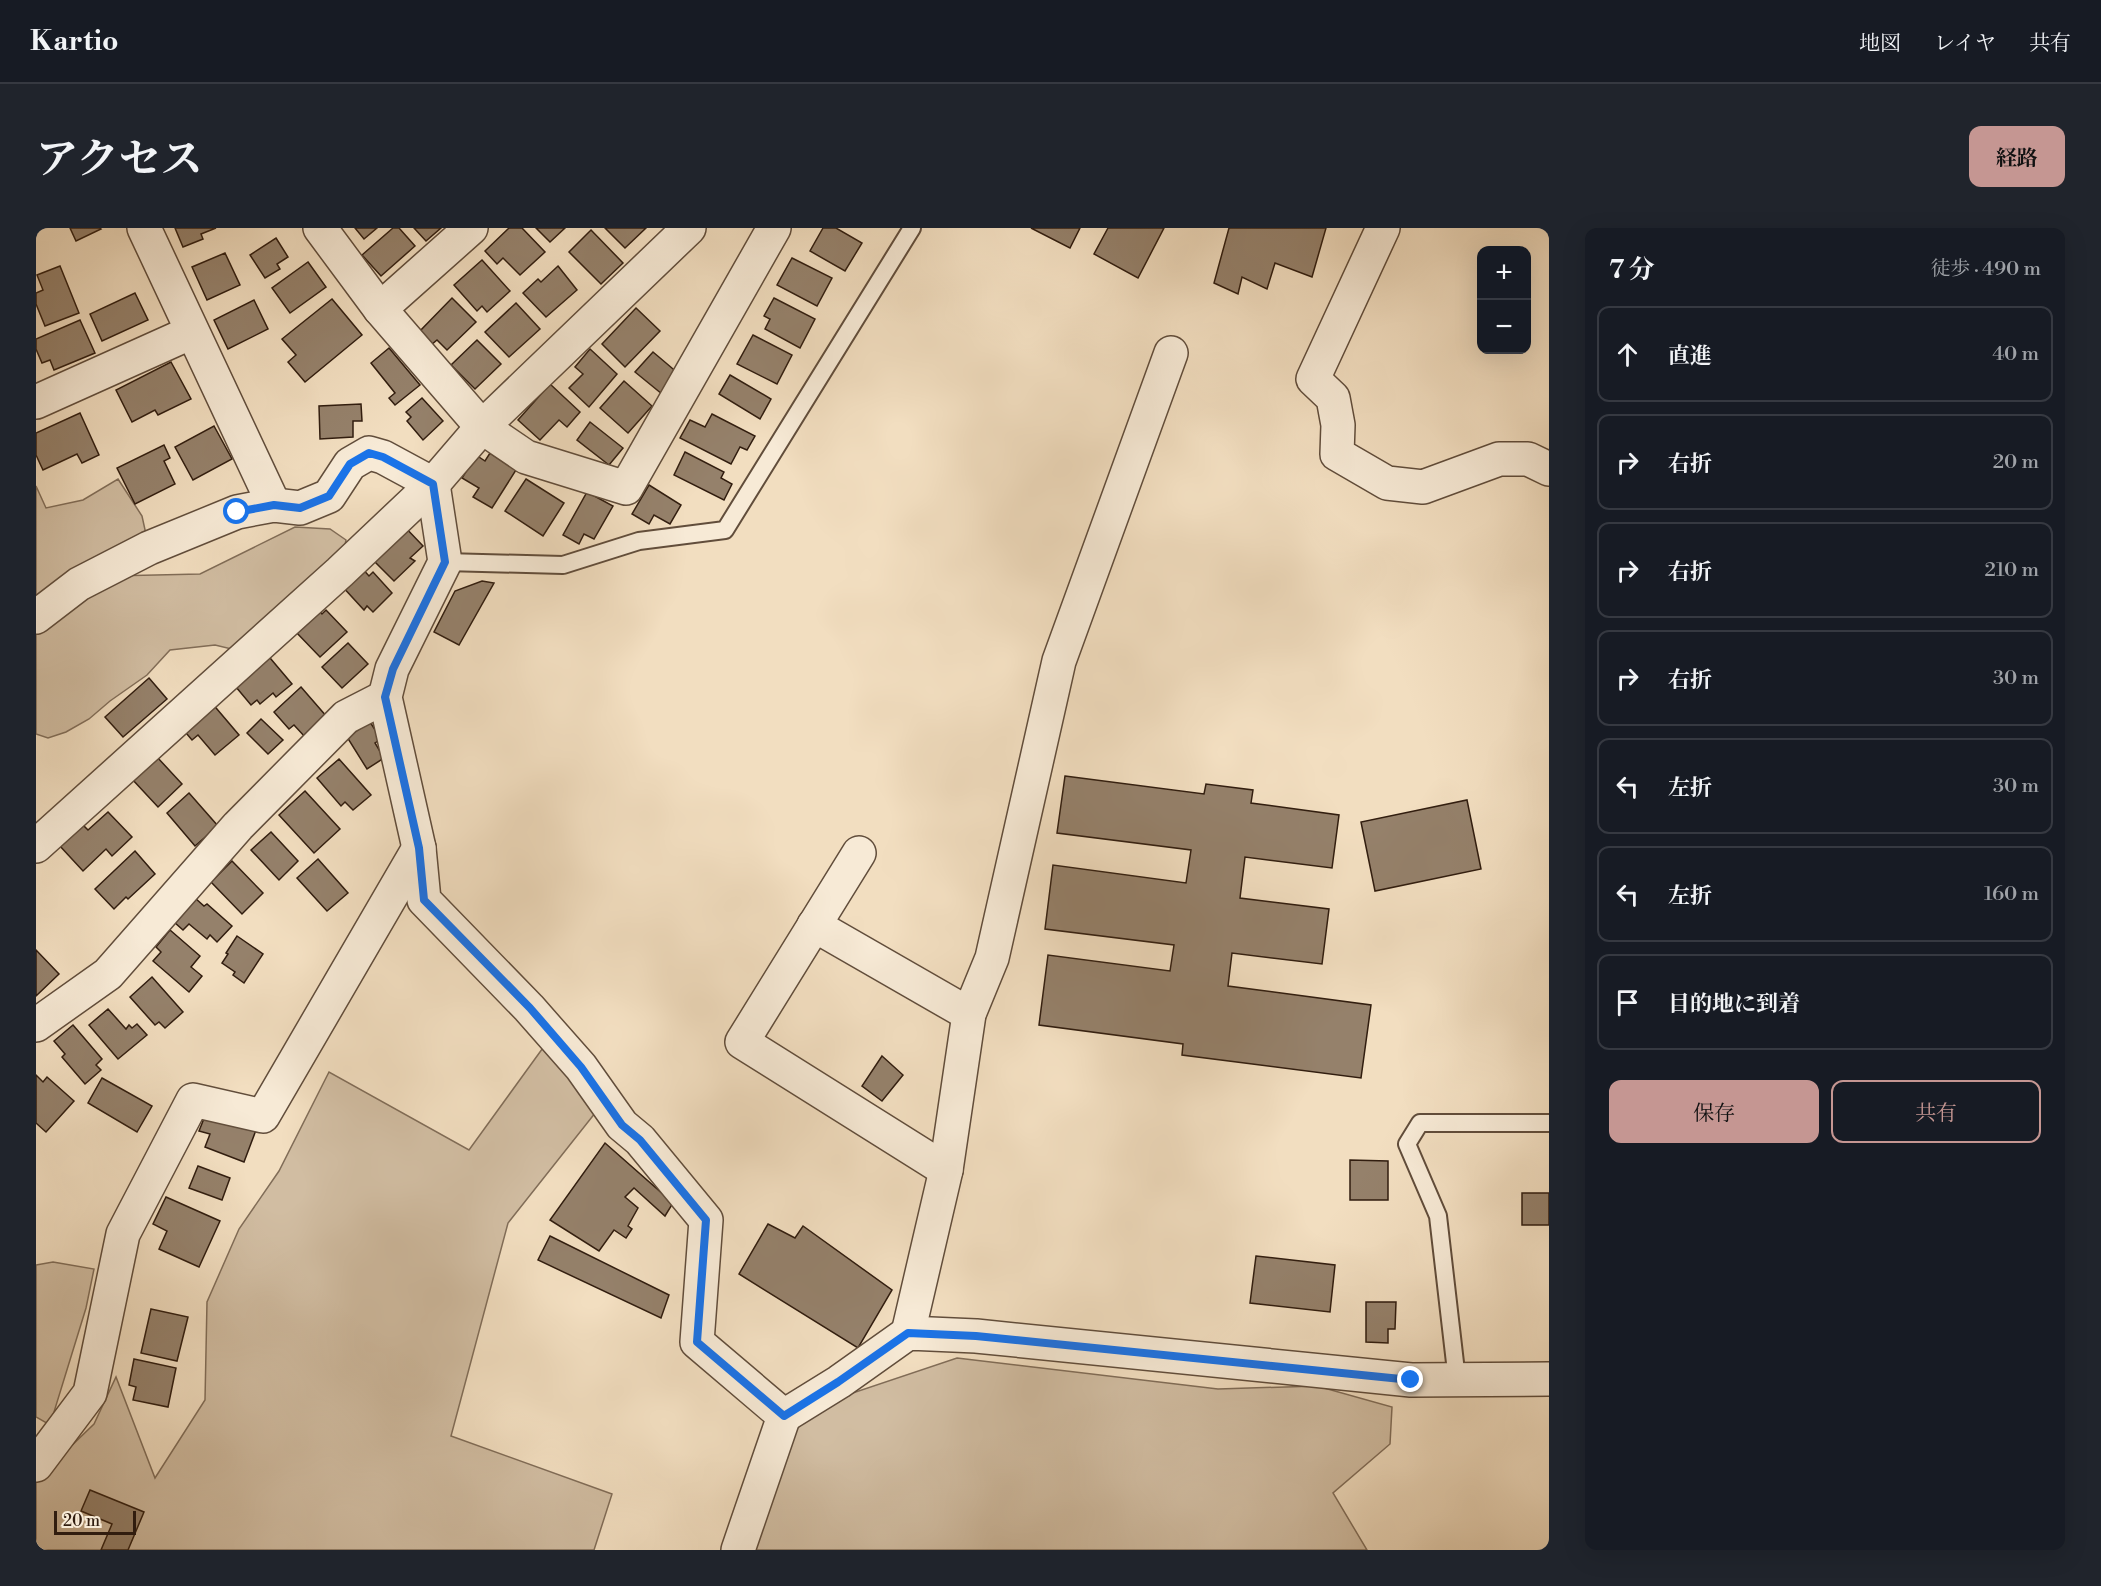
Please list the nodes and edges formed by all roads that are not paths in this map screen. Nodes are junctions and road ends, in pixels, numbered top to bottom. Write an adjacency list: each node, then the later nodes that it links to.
1 (144, 228): 9 (street)
2 (320, 228): 8 (street)
3 (471, 228): 8 (street)
4 (689, 228): 12 (street)
5 (774, 228): 12 (street)
6 (912, 228): 16 (lane)
7 (1383, 228): 13 (street)
8 (380, 309): 12 (street)
9 (192, 332): 11 (street); 15 (street)
10 (1171, 353): 23 (street)
11 (36, 402)
12 (482, 427): 14 (street)
13 (1549, 469)
14 (433, 484): 15 (street); 16 (street); 19 (street)
15 (274, 505): 17 (street)
16 (445, 562): 18 (street)
17 (36, 617)
18 (385, 697): 20 (street); 24 (street)
19 (36, 846)
20 (419, 848): 30 (street); 31 (street)
21 (859, 853): 22 (street)
22 (814, 925): 23 (street); 26 (street)
23 (969, 1014): 26 (street)
24 (36, 1025)
25 (1549, 1123): 29 (lane)
26 (946, 1170): 27 (street)
27 (908, 1333): 29 (street); 30 (street)
28 (1549, 1379): 29 (street)
29 (1457, 1380)
30 (784, 1416): 32 (street)
31 (36, 1465)
32 (738, 1550)

